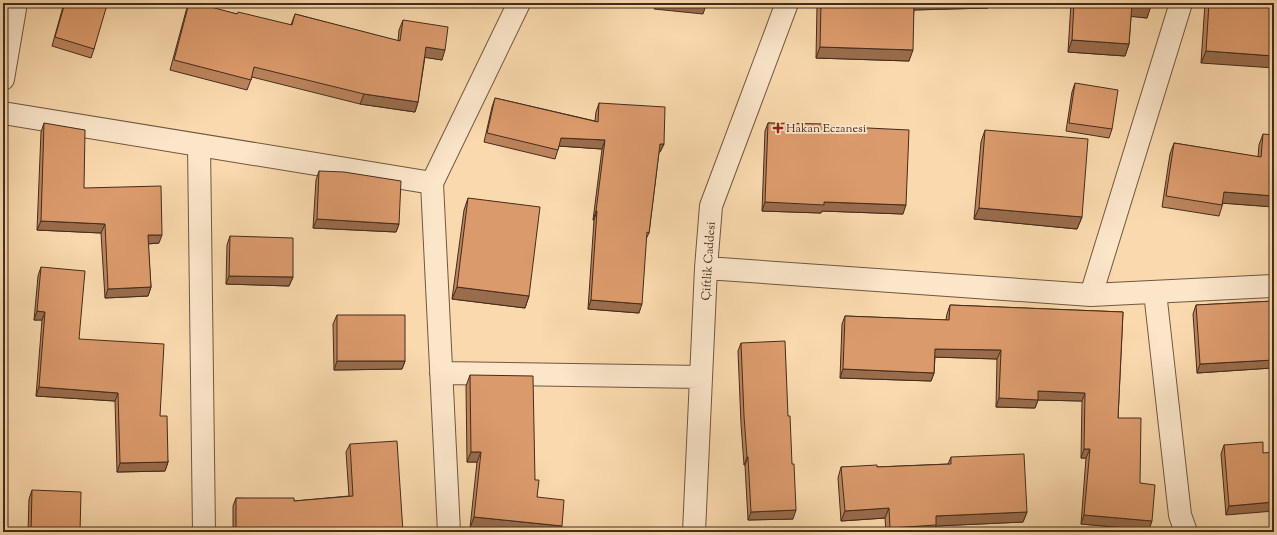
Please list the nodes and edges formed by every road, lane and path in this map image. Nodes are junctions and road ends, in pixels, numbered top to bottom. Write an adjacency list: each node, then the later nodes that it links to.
1 (16, 3): 5 (street)
2 (519, 3): 8 (street)
3 (787, 3): 9 (street, Çiftlik Caddesi)
4 (1181, 3): 12 (street)
5 (3, 79)
6 (3, 113): 7 (street)
7 (199, 145): 8 (street); 15 (street)
8 (432, 183): 13 (street)
9 (706, 268): 12 (street); 14 (street, Çiftlik Caddesi)
10 (1274, 286): 11 (street)
11 (1155, 292): 12 (street); 18 (street)
12 (1092, 294)
13 (441, 373): 14 (street); 16 (street)
14 (701, 377): 17 (street, Çiftlik Caddesi)
15 (204, 532)
16 (449, 532)
17 (694, 532)
18 (1186, 532)

